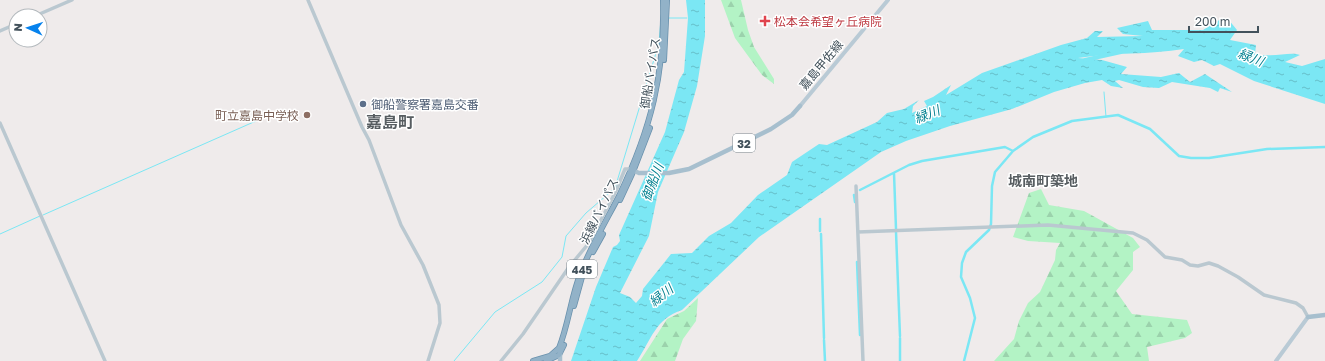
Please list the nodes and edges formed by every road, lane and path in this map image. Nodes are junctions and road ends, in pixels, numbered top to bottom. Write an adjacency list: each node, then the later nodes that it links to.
1 (72, 0): 6 (street)
2 (308, 0): 16 (street)
3 (663, 0): 9 (highway, 御船バイパス / 445)
4 (667, 0): 9 (highway, 御船バイパス / 445)
5 (888, 0): 7 (main road, 嘉島甲佐線)
6 (48, 10)
7 (800, 106): 9 (main road, 32)
8 (0, 123): 15 (street)
9 (635, 171): 14 (highway, 浜線バイパス / 445); 17 (street)
10 (856, 186): 11 (street)
11 (858, 232): 13 (street); 21 (street)
12 (1325, 315): 13 (main road)
13 (1308, 317): 22 (main road)
14 (560, 350): 18 (highway); 19 (highway); 20 (main road)
15 (105, 361)
16 (428, 361)
17 (500, 361)
18 (533, 361)
19 (546, 361)
20 (560, 361)
21 (863, 361)
22 (1276, 361)

